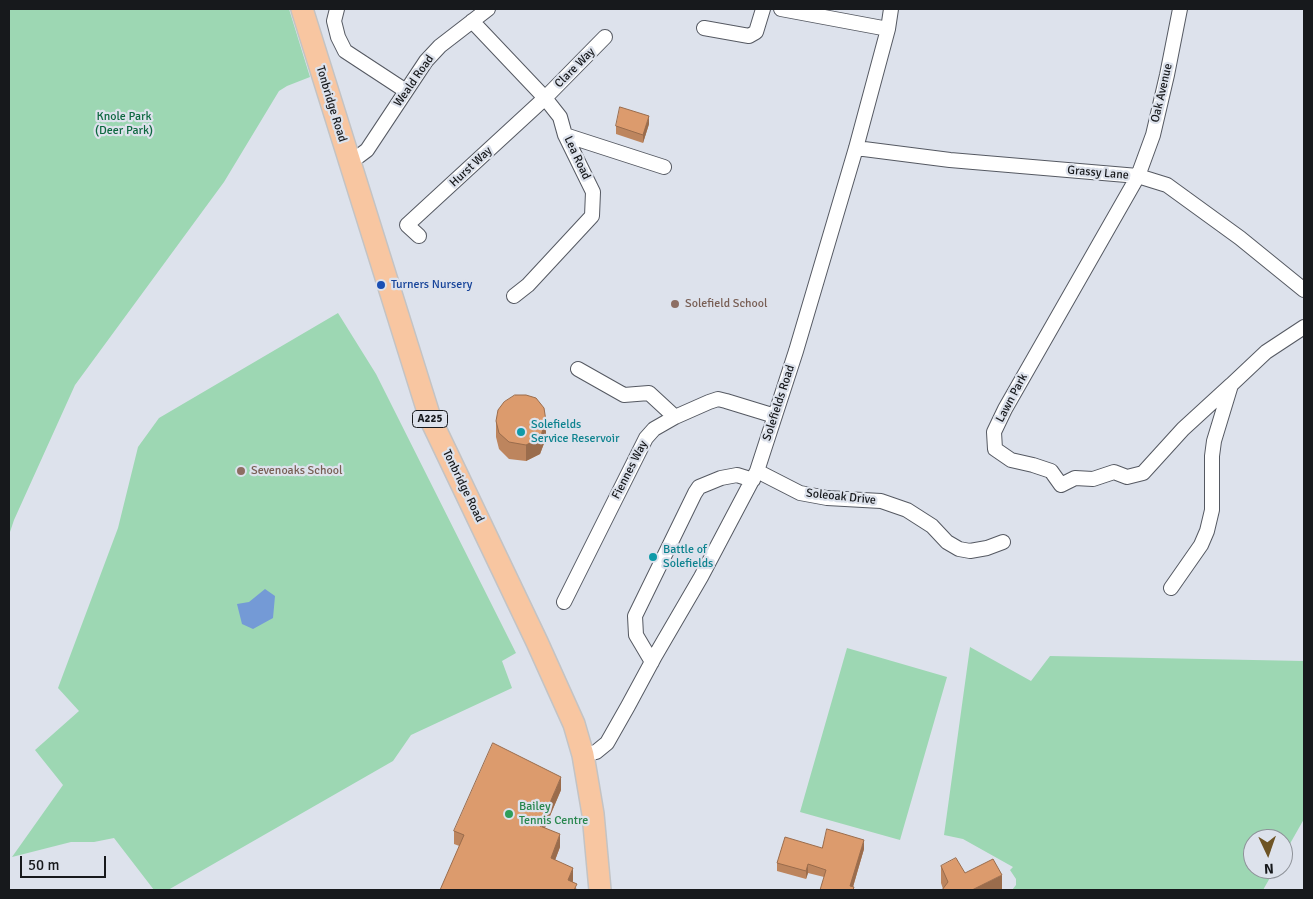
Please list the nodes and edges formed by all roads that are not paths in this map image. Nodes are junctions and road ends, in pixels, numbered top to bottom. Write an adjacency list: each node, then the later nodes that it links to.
1 (337, 9): 12 (street)
2 (488, 9): 8 (street, Weald Road)
3 (763, 9): 9 (street)
4 (781, 9): 10 (street)
5 (891, 9): 10 (street, Solefields Road)
6 (1180, 9): 18 (street, Oak Avenue)
7 (304, 15): 16 (main road, Tonbridge Road / A225)
8 (472, 21): 12 (street, Weald Road); 13 (street, Lea Road)
9 (704, 28)
10 (888, 29): 15 (street, Solefields Road)
11 (605, 38): 13 (street, Clare Way)
12 (406, 91): 16 (street, Weald Road)
13 (545, 98): 14 (street, Lea Road); 19 (street, Hurst Way)
14 (565, 135): 17 (street); 21 (street, Lea Road)
15 (856, 148): 18 (street, Grassy Lane); 25 (street, Solefields Road)
16 (349, 160): 32 (main road, Tonbridge Road / A225)
17 (664, 167)
18 (1138, 176): 20 (street, Grassy Lane); 24 (street, Lawn Park)
19 (418, 236)
20 (1304, 290)
21 (514, 296)
22 (1304, 328): 24 (street)
23 (578, 369): 26 (street)
24 (1231, 385): 29 (street)
25 (775, 416): 26 (street, Fiennes Way); 27 (street, Solefields Road)
26 (675, 417): 30 (street, Fiennes Way)
27 (755, 475): 28 (street, Soleoak Drive); 31 (street, Solefields Road); 31 (street, Soleoak Drive)
28 (1003, 542)
29 (1170, 588)
30 (564, 602)
31 (652, 662): 32 (street, Solefields Road)
32 (583, 756): 33 (main road, Tonbridge Road / A225)
33 (600, 890)

